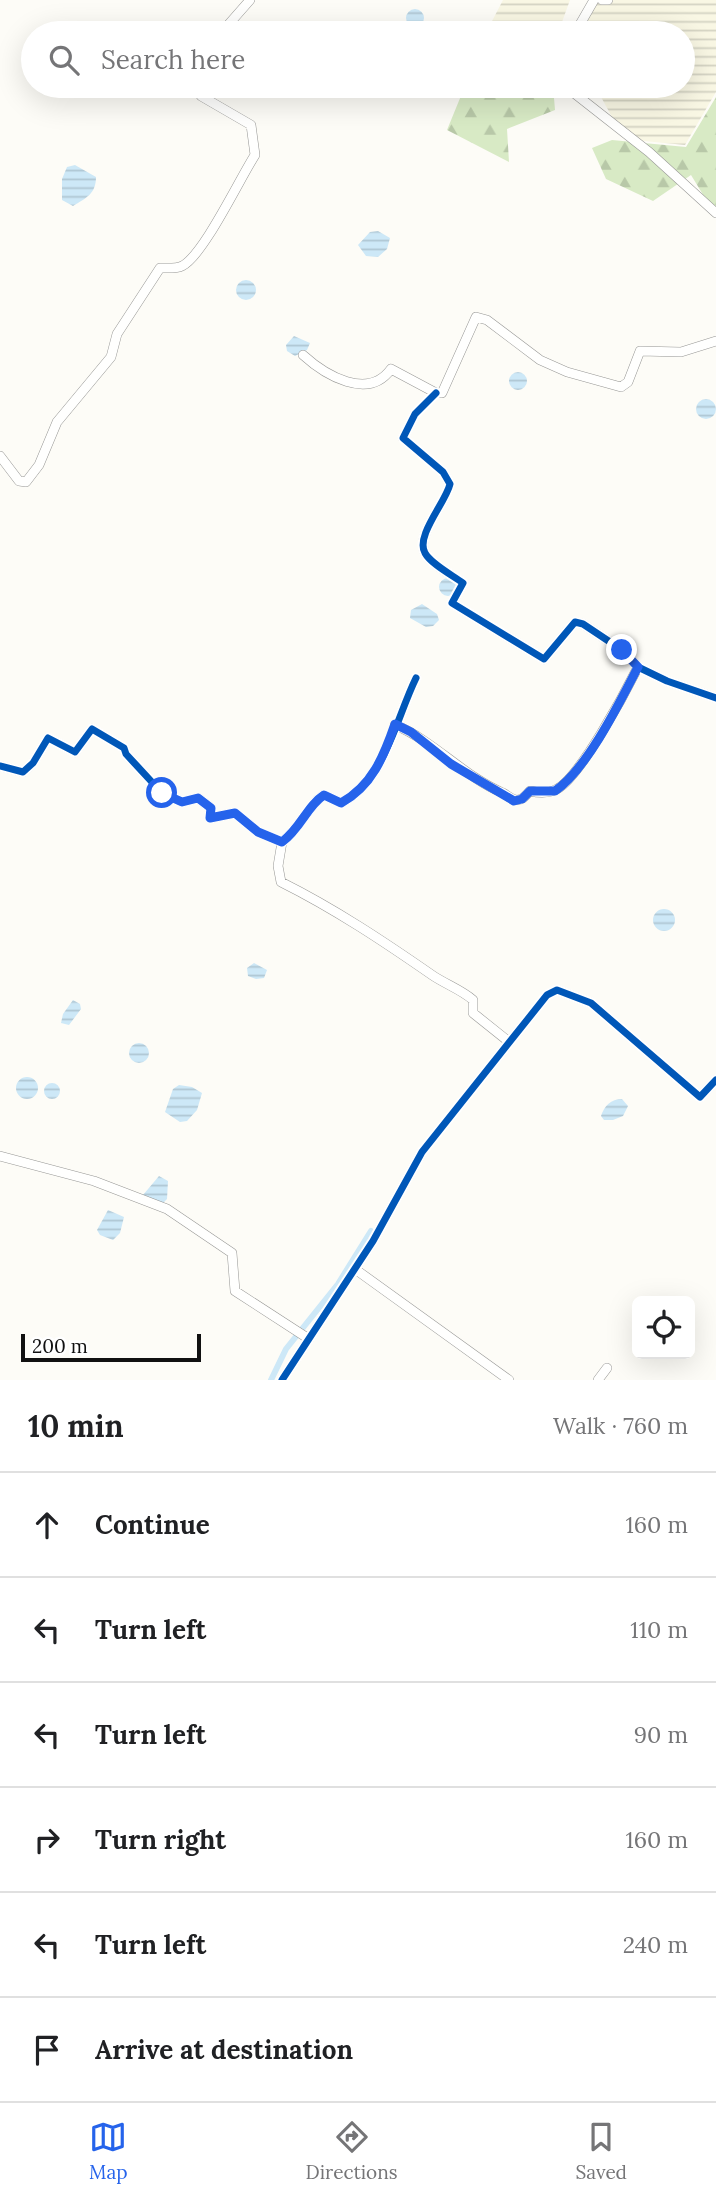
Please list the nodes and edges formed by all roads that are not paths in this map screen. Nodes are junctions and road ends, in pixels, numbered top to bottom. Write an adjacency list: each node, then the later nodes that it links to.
1 (250, 0): 3 (street)
2 (594, 0): 4 (street)
3 (232, 21)
4 (582, 21)
5 (204, 98): 11 (street)
6 (580, 98): 7 (street)
7 (716, 213)
8 (716, 341): 10 (street)
9 (303, 355): 10 (street)
10 (436, 393): 12 (street)
11 (0, 456)
12 (638, 667): 14 (street); 15 (street)
13 (416, 678): 15 (street)
14 (716, 698)
15 (395, 724): 17 (street)
16 (0, 766): 17 (street)
17 (282, 842): 18 (street)
18 (508, 1041): 19 (street); 21 (street)
19 (716, 1080)
20 (0, 1156): 22 (street)
21 (355, 1269): 22 (street); 25 (street)
22 (303, 1334): 24 (street)
23 (607, 1368): 26 (street)
24 (282, 1380)
25 (509, 1380)
26 (598, 1380)

